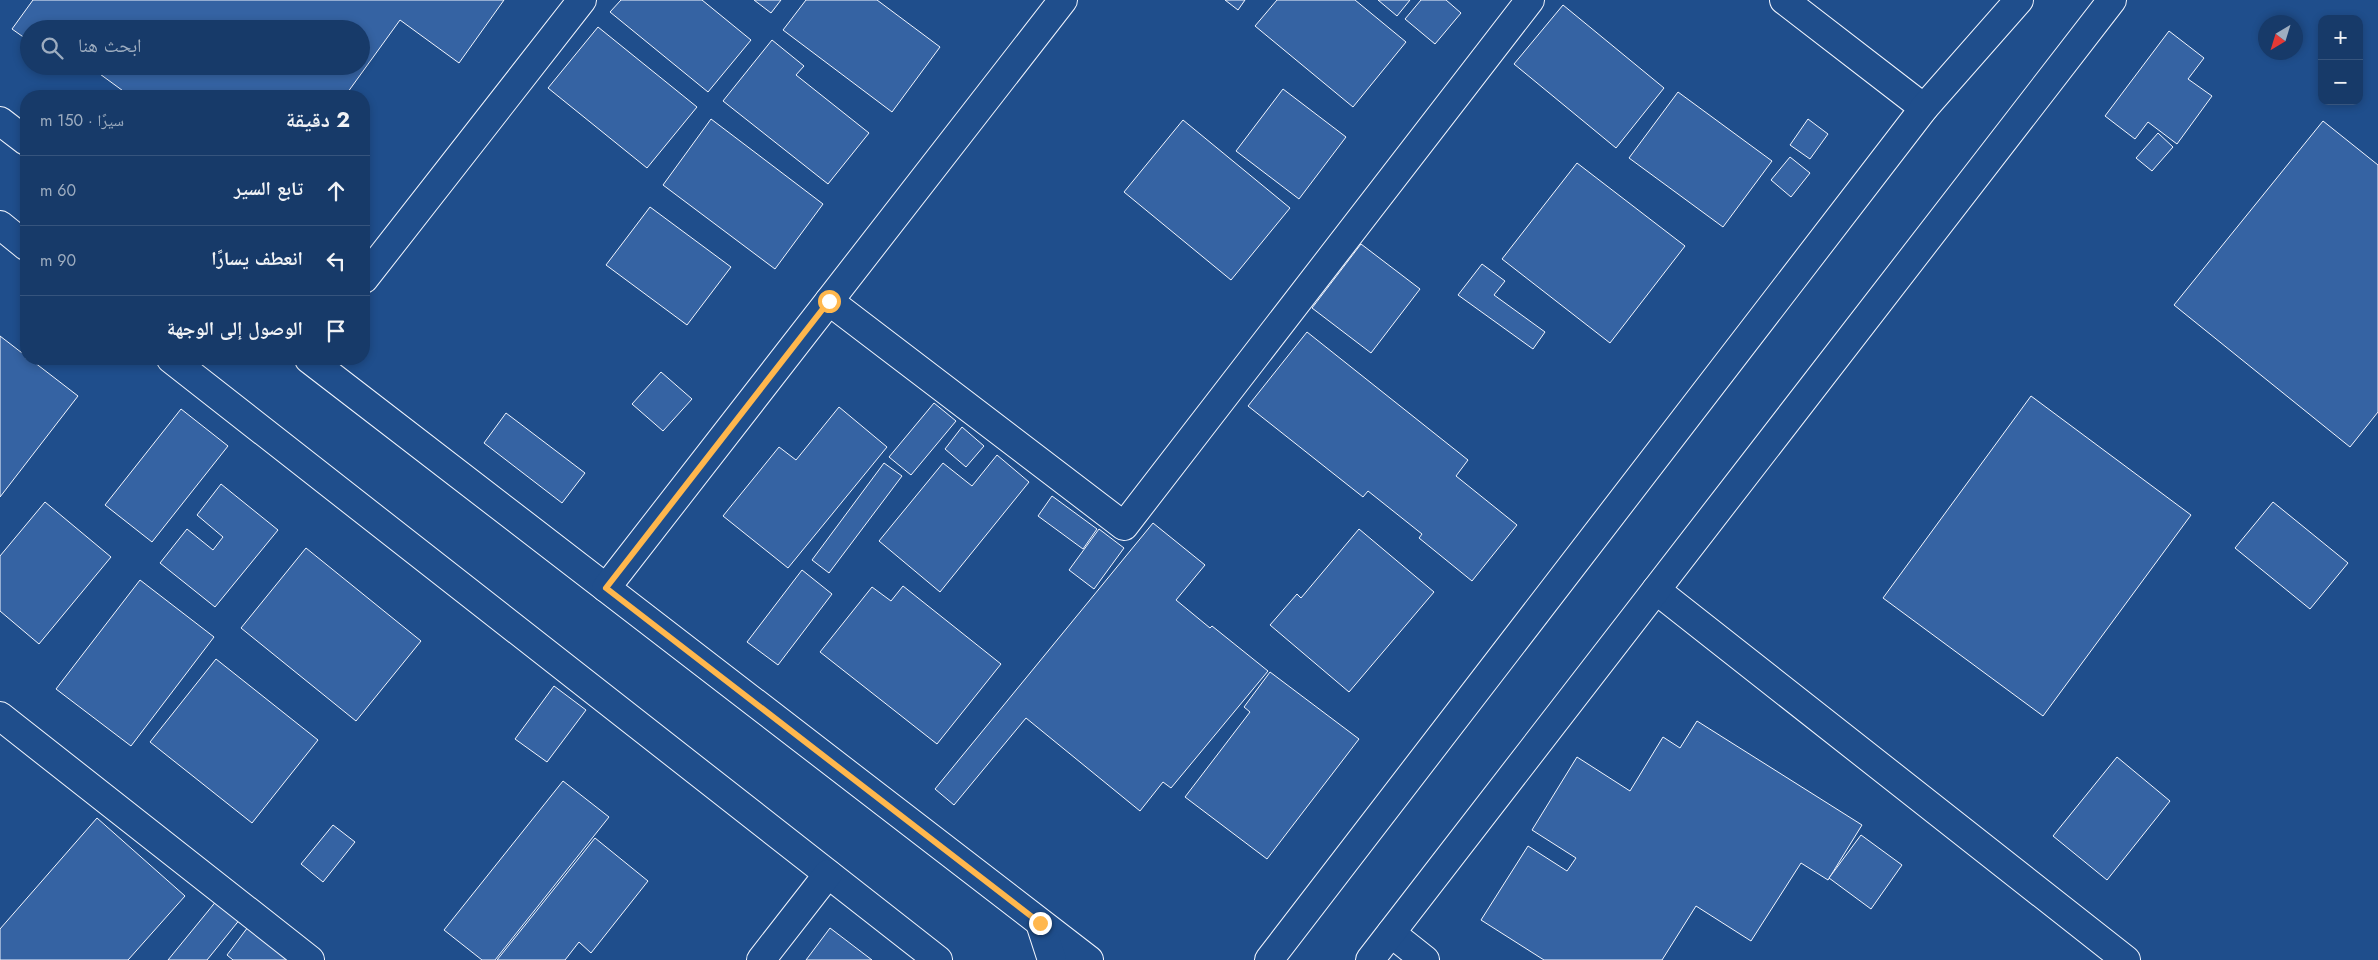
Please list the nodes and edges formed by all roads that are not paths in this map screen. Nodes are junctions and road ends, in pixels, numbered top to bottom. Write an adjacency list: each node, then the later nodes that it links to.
1 (582, 0): 12 (street)
2 (1063, 0): 13 (street)
3 (1530, 0): 13 (street)
4 (1784, 0): 7 (street)
5 (2019, 0): 7 (street)
6 (2112, 0): 17 (street)
7 (1924, 108): 27 (street)
8 (0, 121): 9 (street)
9 (20, 136)
10 (0, 225): 11 (street)
11 (20, 241)
12 (370, 271)
13 (829, 301): 16 (street)
14 (178, 365): 19 (street)
15 (316, 365): 16 (street)
16 (606, 588): 20 (street)
17 (1656, 590): 21 (street); 30 (street)
18 (0, 716): 22 (street)
19 (828, 874): 23 (street); 24 (street)
20 (1040, 923): 25 (street); 26 (street)
21 (1391, 933): 28 (street); 29 (street)
22 (310, 960)
23 (761, 960)
24 (938, 960)
25 (1052, 960)
26 (1089, 960)
27 (1269, 960)
28 (1370, 960)
29 (1425, 960)
30 (2126, 960)

